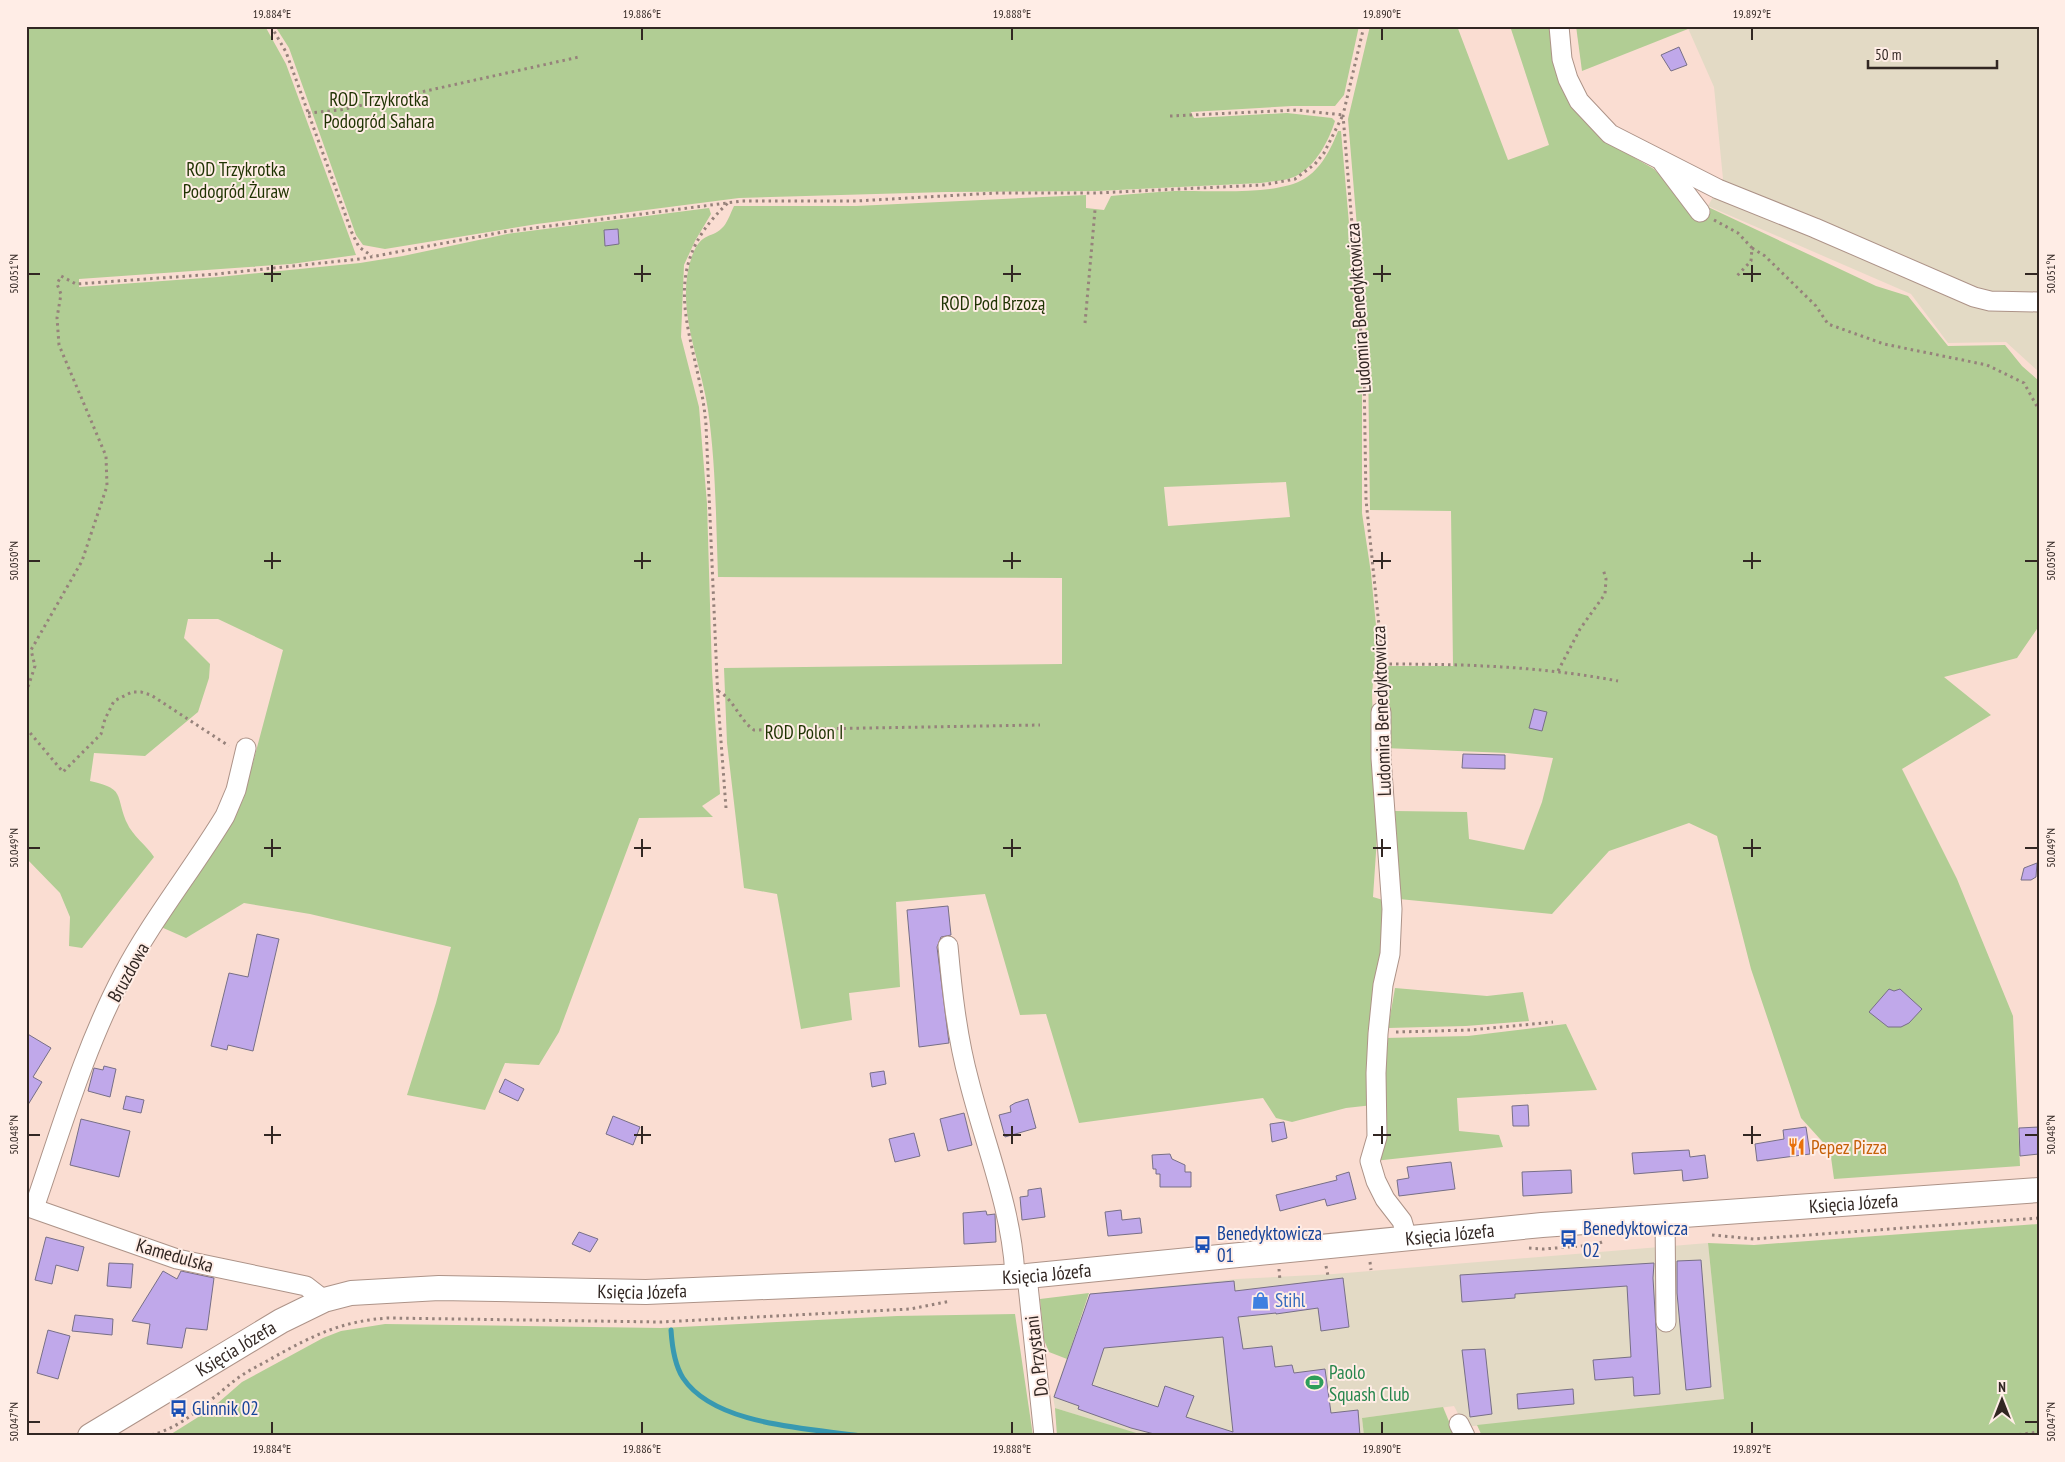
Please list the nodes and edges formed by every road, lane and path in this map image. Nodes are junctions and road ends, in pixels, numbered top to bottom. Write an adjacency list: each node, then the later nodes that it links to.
1 (271, 26): 5 (path)
2 (1364, 26): 6 (path, Ludomira Benedyktowicza)
3 (1559, 26): 8 (street)
4 (579, 57): 5 (path)
5 (308, 113): 13 (path)
6 (1343, 115): 7 (path); 9 (path); 19 (path, Ludomira Benedyktowicza)
7 (1170, 116)
8 (1661, 160): 11 (street); 15 (street)
9 (729, 203): 13 (path); 22 (path)
10 (1095, 210): 16 (path)
11 (1700, 212): 12 (path)
12 (1752, 248): 14 (path); 17 (path)
13 (372, 256): 23 (path)
14 (1736, 278)
15 (2039, 302)
16 (1085, 323)
17 (2039, 410)
18 (1603, 569): 20 (path)
19 (1383, 664): 20 (path); 24 (path, Ludomira Benedyktowicza)
20 (1558, 671): 21 (path)
21 (1618, 681)
22 (718, 690): 25 (path); 28 (path)
23 (26, 693)
24 (1381, 712): 31 (street, Ludomira Benedyktowicza)
25 (1040, 725)
26 (26, 728): 27 (path)
27 (245, 753): 33 (street, Bruzdowa)
28 (726, 808)
29 (948, 946): 44 (street, Do Przystani)
30 (1553, 1022): 31 (path)
31 (1378, 1034): 37 (street, Ludomira Benedyktowicza)
32 (2039, 1190): 34 (main road, Księcia Józefa)
33 (30, 1207): 48 (street, Kamedulska)
34 (1665, 1215): 37 (main road, Księcia Józefa); 49 (street)
35 (2039, 1218): 36 (path)
36 (1706, 1234)
37 (1406, 1238): 44 (main road, Księcia Józefa)
38 (1609, 1239): 39 (path)
39 (1527, 1248)
40 (1370, 1265): 42 (path)
41 (1326, 1269): 45 (path)
42 (1371, 1270)
43 (1279, 1272): 46 (path)
44 (1021, 1276): 48 (main road, Księcia Józefa); 53 (street, Do Przystani)
45 (1328, 1276)
46 (1280, 1281)
47 (957, 1299): 52 (path)
48 (324, 1300): 51 (main road, Księcia Józefa)
49 (1666, 1322)
50 (2039, 1432): 54 (path)
51 (90, 1436)
52 (144, 1436)
53 (1044, 1436)
54 (2006, 1436)

